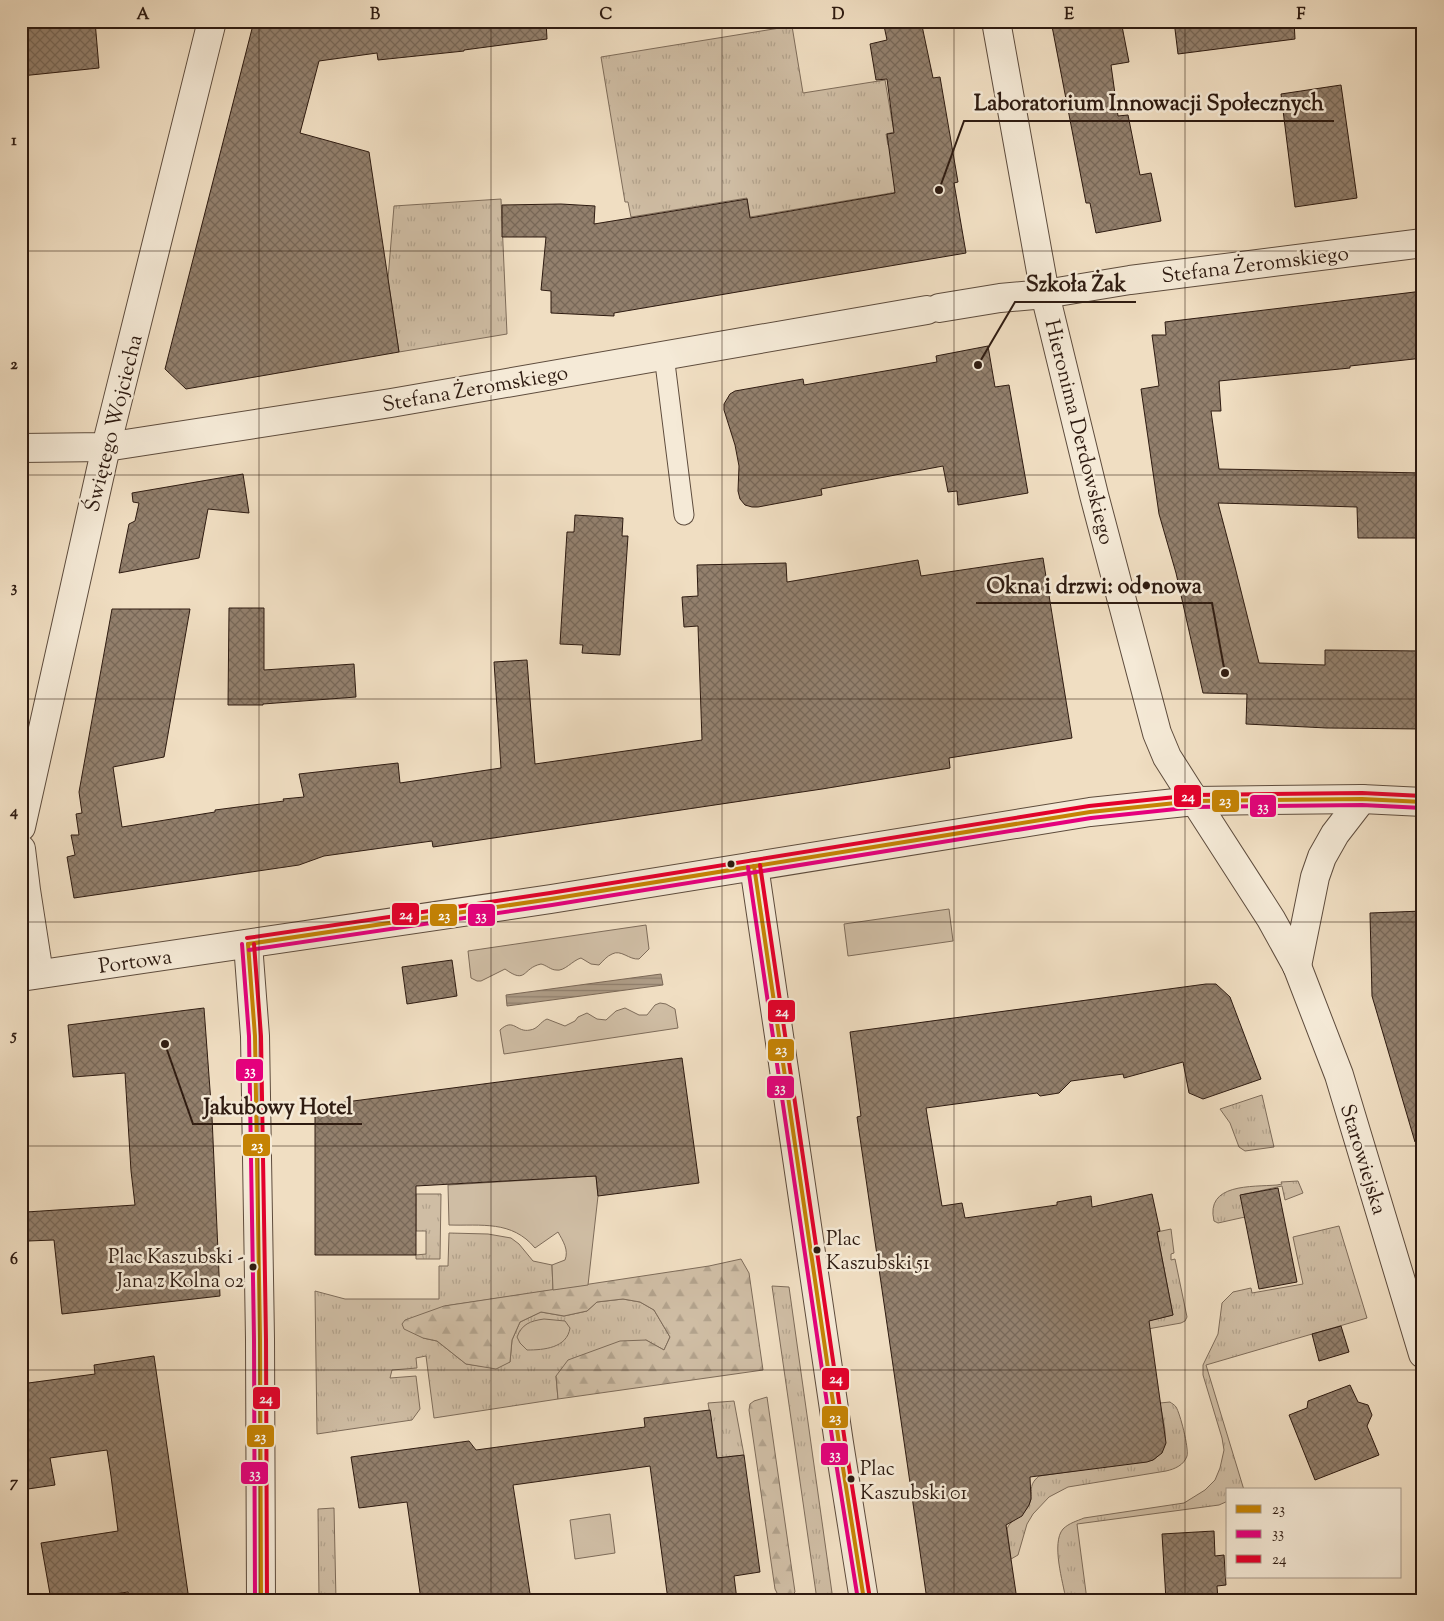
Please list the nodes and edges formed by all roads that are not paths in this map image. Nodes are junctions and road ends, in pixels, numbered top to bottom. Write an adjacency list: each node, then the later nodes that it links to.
1 (212, 21): 6 (street, Świętego Wojciecha)
2 (996, 21): 4 (street, Hieronima Derdowskiego)
3 (1423, 243): 4 (street, Stefana Żeromskiego)
4 (1045, 294): 5 (street, Stefana Żeromskiego); 10 (street, Hieronima Derdowskiego)
5 (664, 355): 6 (street, Stefana Żeromskiego); 8 (lane)
6 (106, 447): 7 (street, Stefana Żeromskiego); 12 (street, Świętego Wojciecha)
7 (21, 448)
8 (684, 514)
9 (1362, 799): 10 (street, Portowa); 11 (street, Portowa); 16 (street)
10 (1195, 801): 14 (street, Portowa); 16 (street, Hieronima Derdowskiego)
11 (1423, 802)
12 (21, 827)
13 (21, 849): 17 (street)
14 (754, 866): 15 (street, Portowa); 20 (street)
15 (248, 944): 17 (street, Portowa); 19 (street)
16 (1297, 966): 18 (street, Starowiejska)
17 (30, 975)
18 (1421, 1343)
19 (261, 1600)
20 (864, 1600)

